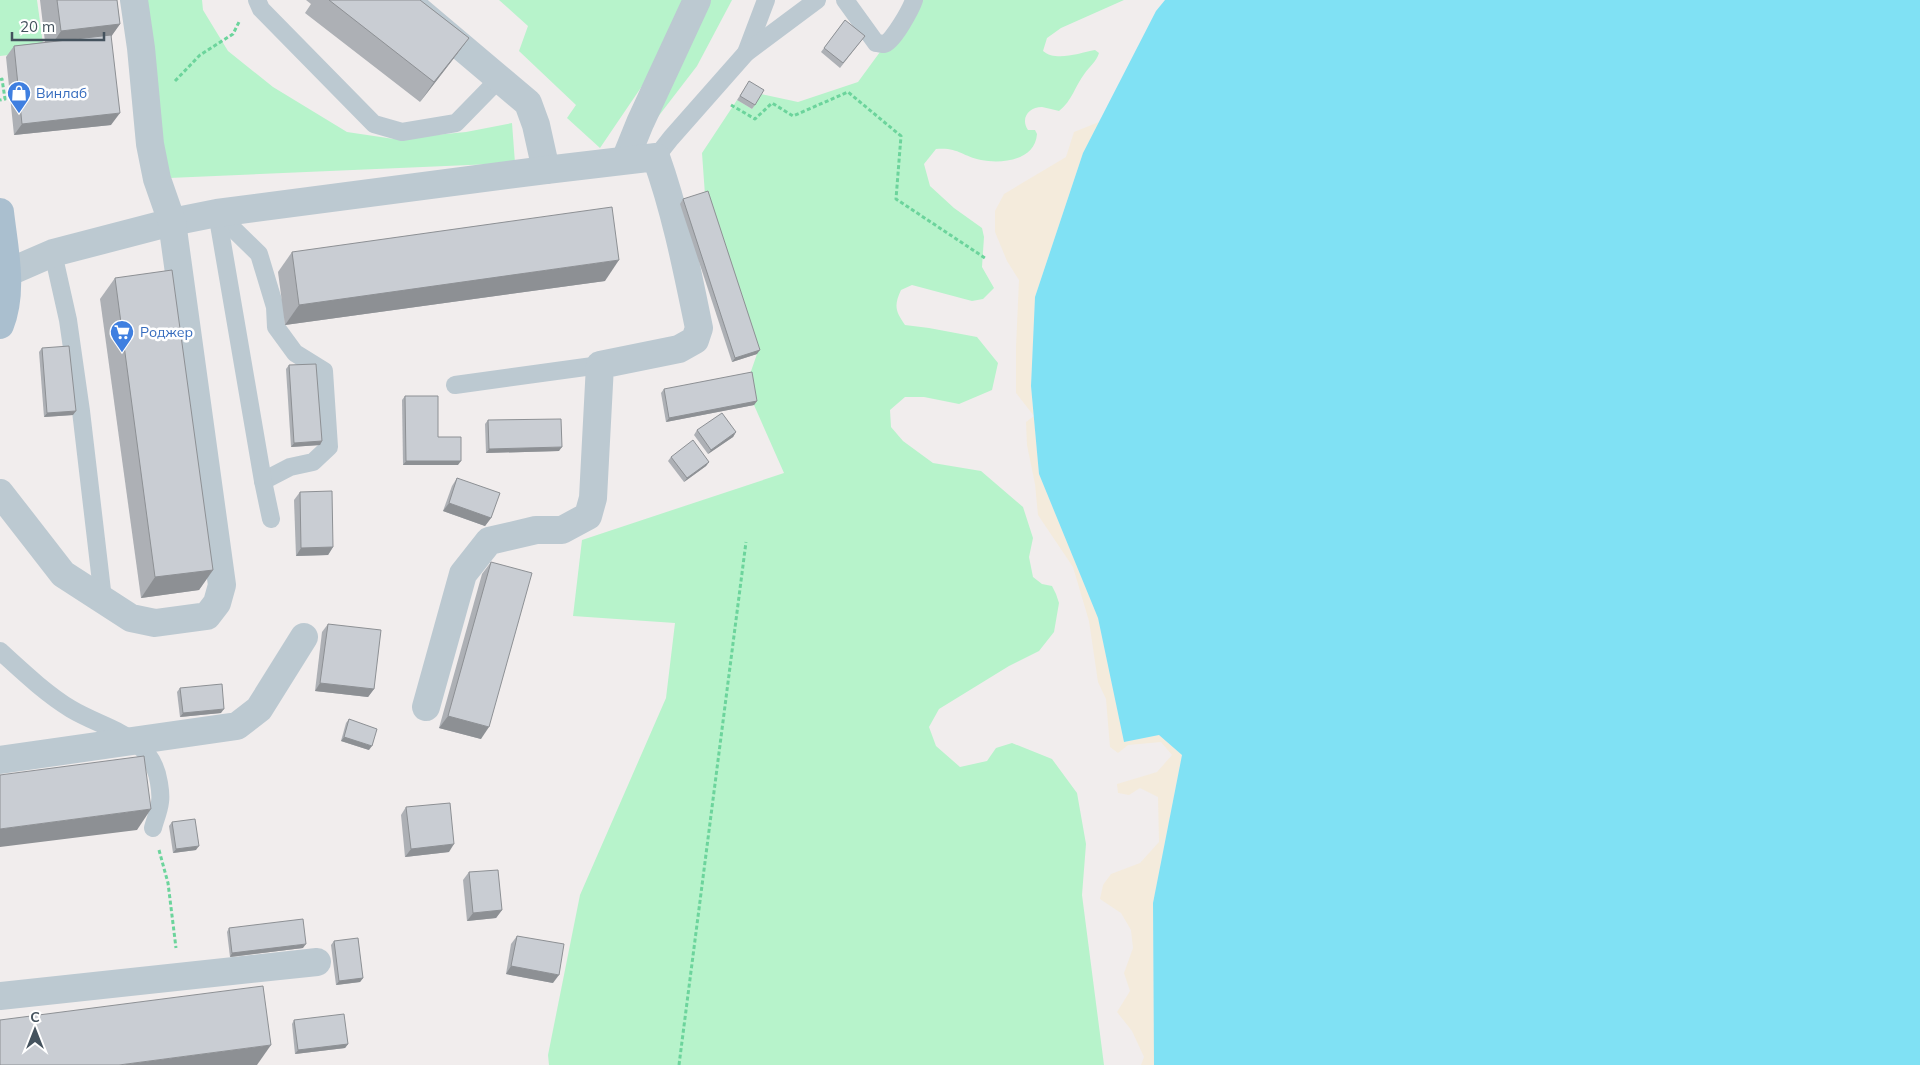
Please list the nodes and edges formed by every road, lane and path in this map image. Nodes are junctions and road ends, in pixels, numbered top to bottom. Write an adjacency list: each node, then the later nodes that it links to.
1 (134, 0): 21 (street)
2 (257, 0): 11 (lane)
3 (406, 0): 11 (street)
4 (698, 0): 17 (street)
5 (766, 0): 10 (lane)
6 (817, 0): 10 (lane)
7 (845, 0): 8 (lane)
8 (914, 0)
9 (241, 19): 13 (path)
10 (746, 53): 16 (lane)
11 (499, 79): 18 (street)
12 (0, 80): 14 (path)
13 (174, 82)
14 (0, 100)
15 (741, 111): 23 (path)
16 (656, 157): 17 (street); 26 (street)
17 (625, 160): 18 (street)
18 (546, 170): 20 (street)
19 (0, 212): 24 (main road)
20 (218, 213): 21 (street); 28 (lane); 28 (lane)
21 (172, 222): 22 (street); 32 (street)
22 (54, 253): 24 (street); 32 (lane)
23 (985, 258)
24 (7, 273): 25 (main road)
25 (0, 325)
26 (600, 365): 27 (lane); 35 (street)
27 (455, 385)
28 (263, 481): 30 (lane)
29 (0, 493): 32 (street)
30 (271, 519)
31 (746, 542): 42 (path)
32 (103, 599)
33 (304, 637): 36 (street)
34 (0, 651): 36 (lane)
35 (426, 707)
36 (134, 740): 37 (street); 38 (lane)
37 (0, 760)
38 (153, 828): 40 (path)
39 (317, 962): 40 (street)
40 (180, 976): 41 (street)
41 (0, 996)
42 (679, 1065)

